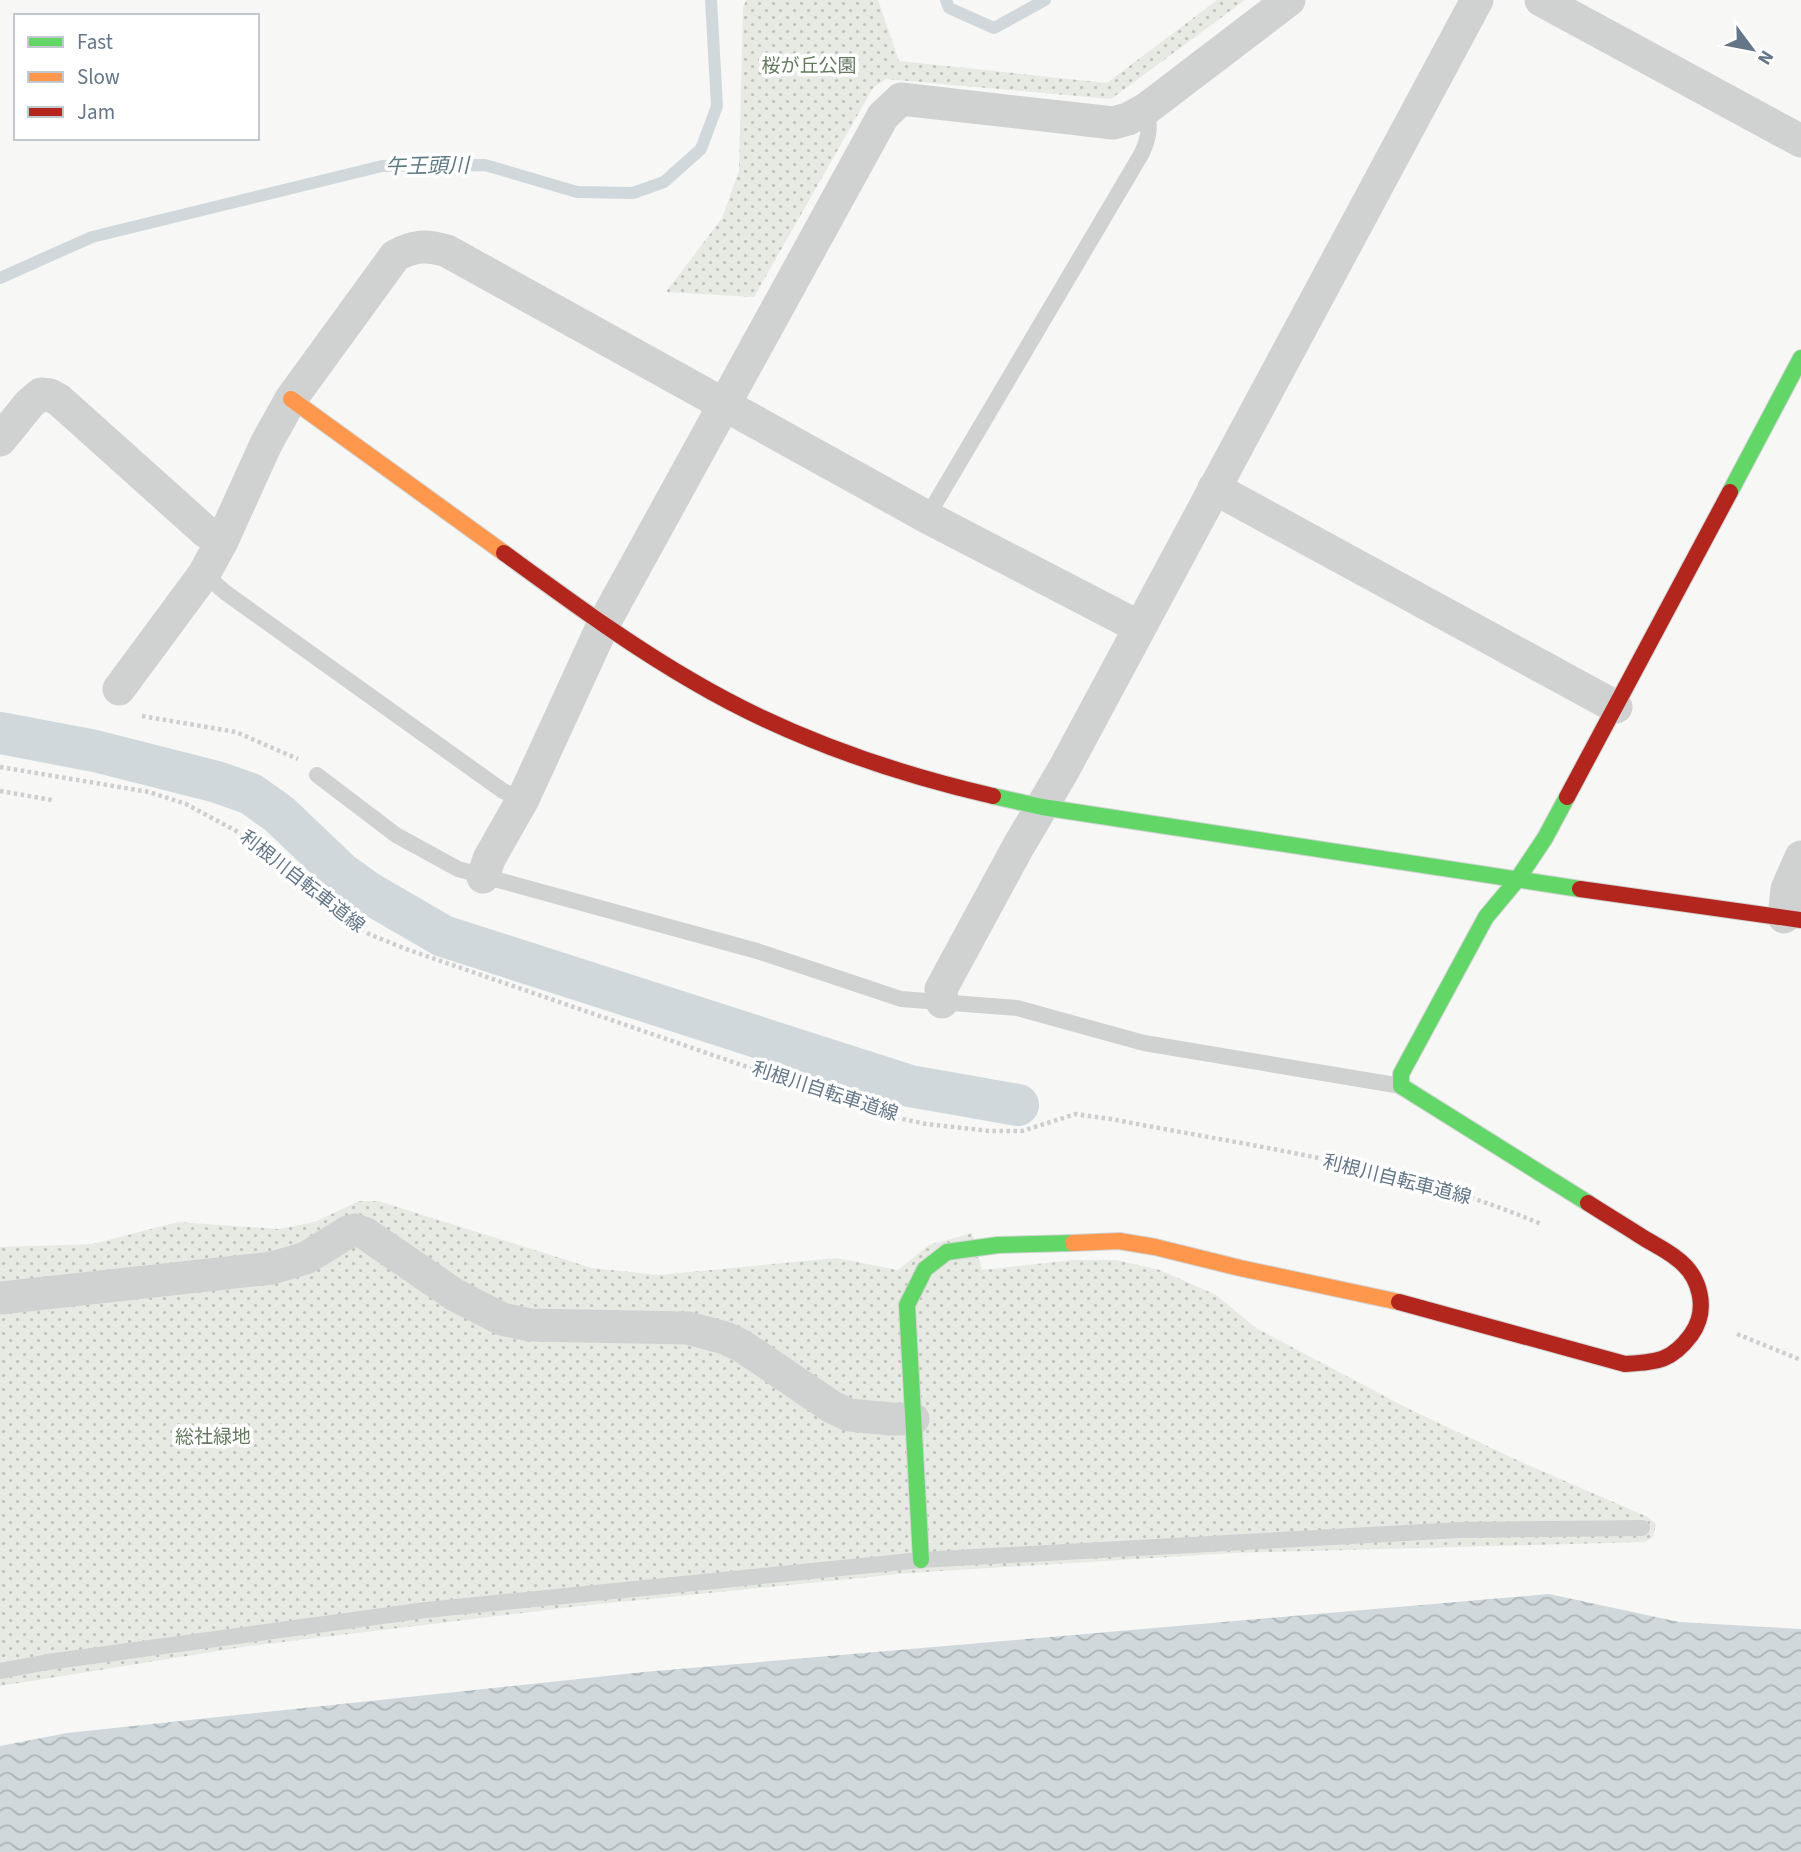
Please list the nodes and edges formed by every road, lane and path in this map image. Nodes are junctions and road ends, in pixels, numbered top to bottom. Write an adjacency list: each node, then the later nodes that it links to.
1 (1289, 0): 4 (street)
2 (1477, 0): 10 (street)
3 (1541, 0): 5 (street)
4 (1146, 108): 8 (street); 11 (lane)
5 (1801, 141)
6 (1801, 358): 17 (street)
7 (291, 399): 8 (street); 12 (street); 14 (street)
8 (724, 405): 11 (street); 14 (street)
9 (0, 440): 12 (street)
10 (1214, 488): 15 (street); 17 (street)
11 (927, 517): 15 (street)
12 (222, 541): 13 (street)
13 (204, 574): 16 (street); 21 (lane)
14 (603, 625): 21 (street); 23 (street)
15 (1139, 627): 23 (street)
16 (119, 689): 19 (path)
17 (1616, 706): 26 (street)
18 (0, 767): 30 (path, 利根川自転車道線)
19 (317, 775): 25 (lane)
20 (0, 791): 22 (path)
21 (523, 799): 25 (street)
22 (51, 800)
23 (1042, 807): 26 (street); 28 (street)
24 (1801, 857): 27 (street)
25 (482, 877): 28 (lane)
26 (1517, 880): 27 (street); 29 (street)
27 (1792, 919)
28 (942, 1002): 29 (lane)
29 (1401, 1086): 34 (street)
30 (1544, 1225)
31 (0, 1298): 34 (street)
32 (1733, 1332): 33 (path)
33 (1801, 1360)
34 (913, 1419): 36 (street)
35 (1642, 1528): 36 (lane)
36 (921, 1560): 37 (lane)
37 (0, 1671)

